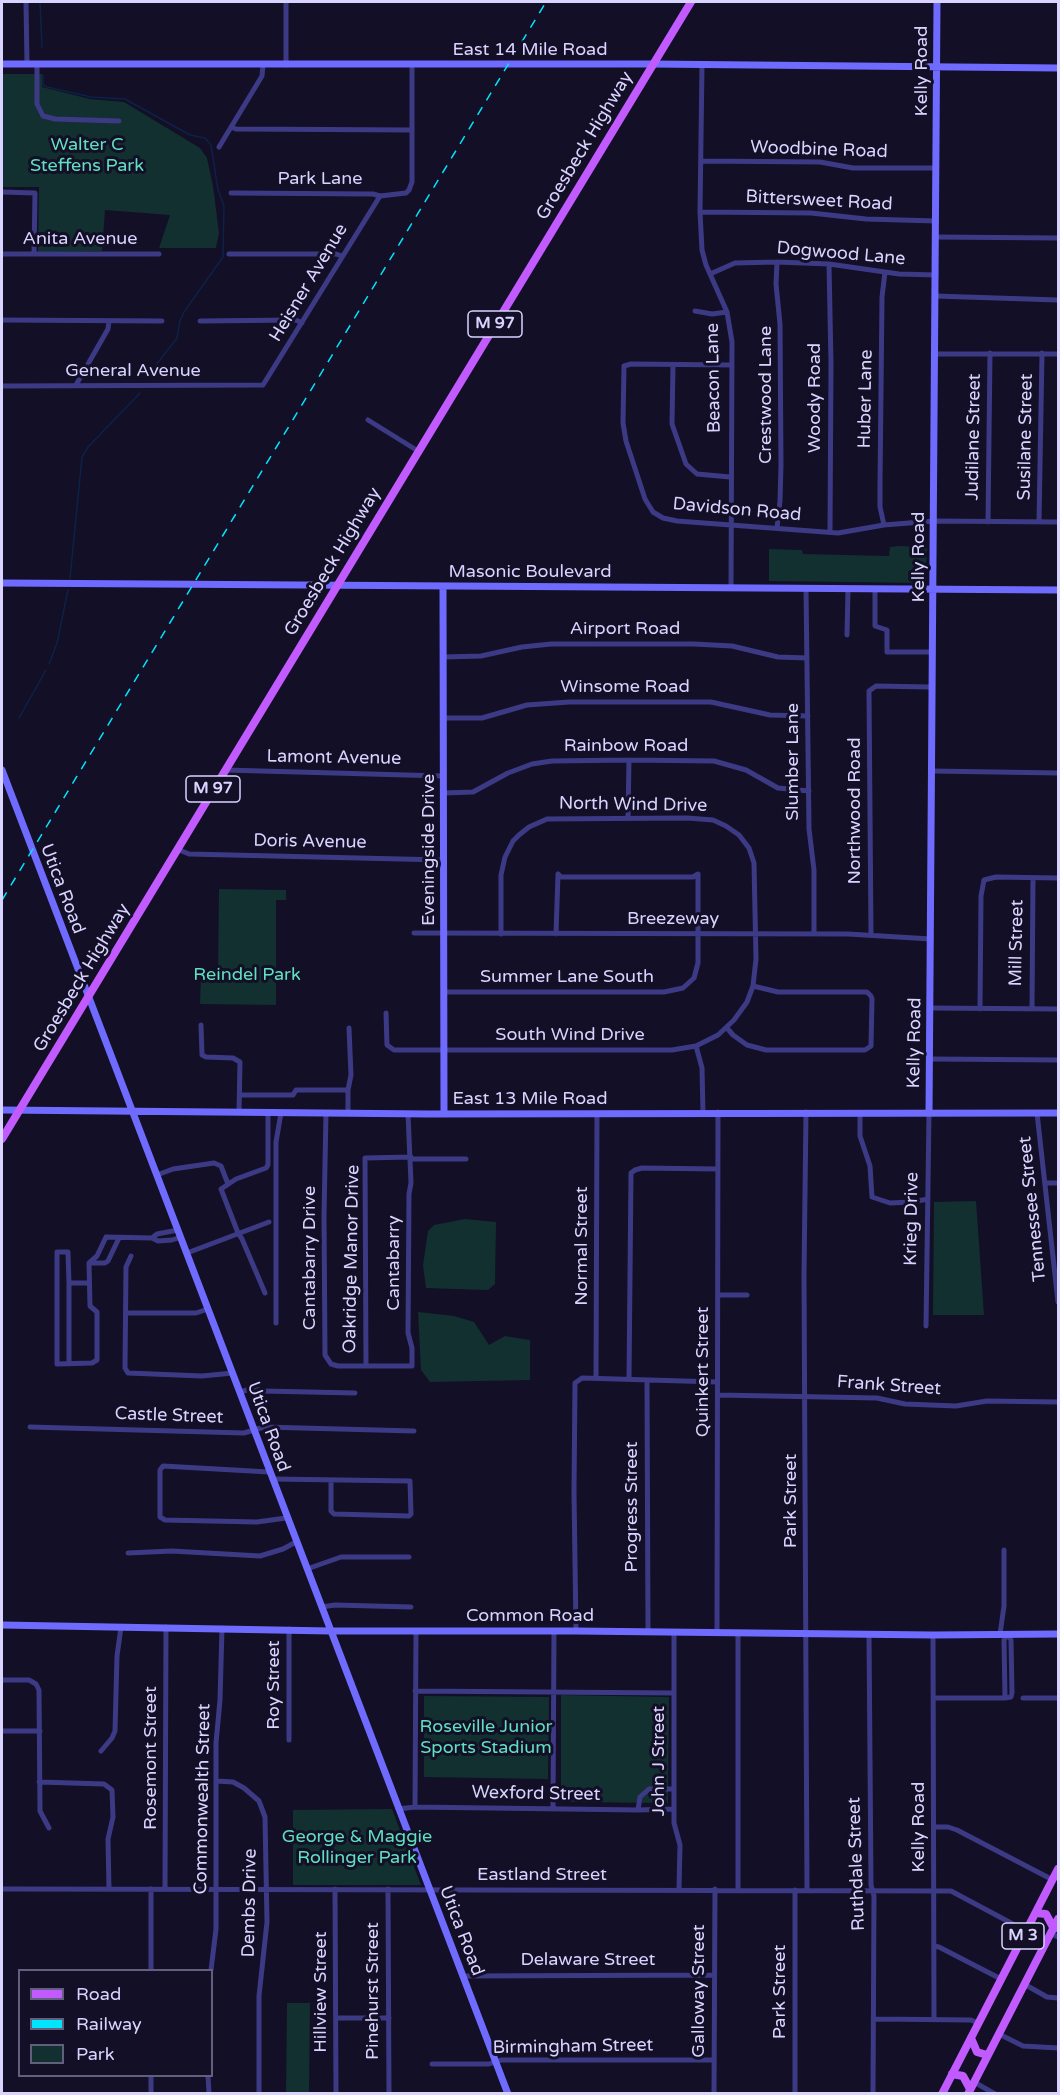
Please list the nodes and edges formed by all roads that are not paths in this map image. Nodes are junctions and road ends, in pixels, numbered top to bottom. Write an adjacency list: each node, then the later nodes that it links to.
1 (26, 2): 6 (street)
2 (286, 2): 10 (street)
3 (691, 2): 8 (main road, Groesbeck Highway / M 97)
4 (937, 2): 13 (street, Kelly Road)
5 (2, 64): 6 (street, East 14 Mile Road)
6 (27, 64): 7 (street, East 14 Mile Road)
7 (37, 64): 9 (street, East 14 Mile Road); 15 (street)
8 (652, 64): 11 (street, East 14 Mile Road); 12 (street, East 14 Mile Road); 57 (main road, Groesbeck Highway / M 97)
9 (263, 65): 10 (street, East 14 Mile Road); 16 (street)
10 (286, 65): 11 (street, East 14 Mile Road)
11 (412, 65): 17 (street)
12 (702, 65): 13 (street, East 14 Mile Road); 19 (street, Beacon Lane)
13 (937, 66): 14 (street, East 14 Mile Road); 20 (street, Kelly Road)
14 (1059, 68)
15 (119, 121)
16 (231, 127): 17 (street); 18 (street)
17 (412, 130): 23 (street, Park Lane)
18 (219, 147)
19 (701, 161): 20 (street, Woodbine Road); 24 (street, Beacon Lane)
20 (936, 168): 25 (street, Kelly Road)
21 (2, 192): 29 (street)
22 (231, 193): 23 (street, Park Lane)
23 (380, 196): 32 (street, Heisner Avenue)
24 (700, 212): 25 (street, Bittersweet Road); 36 (street, Beacon Lane)
25 (936, 221): 26 (street, Kelly Road)
26 (936, 237): 27 (street); 37 (street, Kelly Road)
27 (1059, 238)
28 (2, 254): 29 (street, Anita Avenue)
29 (34, 254): 30 (street, Anita Avenue)
30 (159, 254)
31 (229, 254): 32 (street)
32 (342, 256): 46 (street, Heisner Avenue)
33 (777, 262): 34 (street, Dogwood Lane); 36 (street, Dogwood Lane); 65 (street, Crestwood Lane)
34 (829, 264): 35 (street, Dogwood Lane); 66 (street, Woody Road)
35 (885, 272): 37 (street, Dogwood Lane); 64 (street, Huber Lane)
36 (710, 274): 41 (street, Beacon Lane)
37 (936, 275): 38 (street, Kelly Road)
38 (935, 296): 39 (street); 49 (street, Kelly Road)
39 (1059, 300)
40 (695, 311): 41 (street)
41 (727, 312): 52 (street, Beacon Lane)
42 (2, 320): 43 (street)
43 (109, 321): 44 (street); 53 (street)
44 (162, 321)
45 (200, 321): 46 (street)
46 (302, 323): 54 (street, Heisner Avenue)
47 (990, 353): 48 (street); 49 (street); 60 (street, Judilane Street)
48 (1042, 353): 50 (street); 61 (street, Susilane Street)
49 (935, 354): 59 (street, Kelly Road)
50 (1059, 354)
51 (674, 365): 52 (street); 58 (street); 63 (street, Davidson Road)
52 (731, 365): 58 (street, Beacon Lane)
53 (76, 385): 54 (street, General Avenue); 55 (street, General Avenue)
54 (263, 385)
55 (2, 386)
56 (368, 420): 57 (street)
57 (418, 451): 68 (main road, Groesbeck Highway / M 97)
58 (730, 477): 63 (street, Beacon Lane)
59 (934, 522): 60 (street, Davidson Road); 64 (street, Davidson Road); 74 (street, Kelly Road)
60 (988, 522): 61 (street, Davidson Road)
61 (1040, 522): 62 (street, Davidson Road)
62 (1059, 522)
63 (731, 524): 65 (street, Davidson Road); 70 (street, Beacon Lane)
64 (884, 525): 66 (street, Davidson Road)
65 (777, 528): 66 (street, Davidson Road)
66 (830, 532)
67 (2, 584): 68 (street, Masonic Boulevard)
68 (337, 585): 69 (street, Masonic Boulevard); 85 (main road, Groesbeck Highway / M 97)
69 (443, 586): 70 (street, Masonic Boulevard); 78 (street, Eveningside Drive)
70 (731, 588): 71 (street, Masonic Boulevard)
71 (806, 589): 72 (street, Masonic Boulevard); 79 (street, Slumber Lane)
72 (848, 590): 73 (street, Masonic Boulevard); 76 (street)
73 (874, 590): 74 (street, Masonic Boulevard); 77 (street)
74 (933, 590): 75 (street, Masonic Boulevard); 77 (street, Kelly Road)
75 (1059, 590)
76 (847, 635)
77 (933, 652): 80 (street, Kelly Road)
78 (443, 657): 79 (street, Airport Road); 82 (street, Eveningside Drive)
79 (807, 658): 81 (street, Slumber Lane)
80 (931, 687): 86 (street, Kelly Road); 103 (street, Northwood Road)
81 (808, 716): 82 (street, Winsome Road); 89 (street, Slumber Lane)
82 (443, 718): 88 (street, Eveningside Drive)
83 (628, 760): 89 (street, Rainbow Road); 90 (street, Rainbow Road); 91 (street)
84 (2, 770): 107 (street, Utica Road)
85 (225, 770): 88 (street, Lamont Avenue); 92 (main road, Groesbeck Highway / M 97)
86 (932, 771): 87 (street); 104 (street, Kelly Road)
87 (1059, 773)
88 (443, 776): 90 (street, Eveningside Drive)
89 (808, 791): 102 (street, Slumber Lane)
90 (444, 793): 93 (street, Eveningside Drive)
91 (628, 818): 98 (street, North Wind Drive); 101 (street, North Wind Drive)
92 (177, 849): 93 (street, Doris Avenue); 107 (main road, Groesbeck Highway / M 97)
93 (444, 860): 97 (street, Eveningside Drive)
94 (1033, 878): 95 (street); 109 (street); 110 (street, Mill Street)
95 (1059, 878)
96 (414, 933): 97 (street, Breezeway)
97 (444, 934): 98 (street, Breezeway); 106 (street, Eveningside Drive)
98 (501, 934): 99 (street, Breezeway)
99 (556, 934): 100 (street, Breezeway); 100 (street)
100 (698, 934): 101 (street, Breezeway); 106 (street, Summer Lane South)
101 (756, 934): 102 (street, Breezeway); 105 (street)
102 (814, 934): 103 (street, Breezeway)
103 (871, 935): 104 (street, Breezeway)
104 (931, 939): 108 (street, Kelly Road)
105 (753, 986): 115 (street); 115 (street)
106 (444, 992): 117 (street, Eveningside Drive)
107 (87, 997): 123 (main road, Groesbeck Highway / M 97); 124 (street, Utica Road)
108 (930, 1008): 109 (street); 118 (street, Kelly Road)
109 (980, 1009): 110 (street)
110 (1032, 1009): 111 (street)
111 (1059, 1010)
112 (386, 1013): 117 (street, South Wind Drive)
113 (201, 1025): 121 (street)
114 (349, 1028): 120 (street)
115 (727, 1028): 116 (street)
116 (696, 1046): 117 (street, South Wind Drive); 133 (street)
117 (444, 1050): 139 (street, Eveningside Drive)
118 (930, 1059): 119 (street); 135 (street, Kelly Road)
119 (1059, 1060)
120 (348, 1090): 121 (street); 131 (street)
121 (240, 1095): 125 (street)
122 (2, 1110): 123 (street, East 13 Mile Road)
123 (19, 1110): 124 (street, East 13 Mile Road); 140 (main road, Groesbeck Highway / M 97)
124 (131, 1111): 125 (street, East 13 Mile Road); 144 (street, Utica Road)
125 (239, 1112): 128 (street, East 13 Mile Road)
126 (718, 1112): 127 (street, East 13 Mile Road); 133 (street, East 13 Mile Road); 143 (street, Quinkert Street)
127 (806, 1112): 134 (street, East 13 Mile Road); 177 (street, Park Street)
128 (268, 1113): 129 (street, East 13 Mile Road); 147 (street)
129 (281, 1113): 130 (street, East 13 Mile Road); 165 (street)
130 (326, 1113): 131 (street, East 13 Mile Road); 168 (street, Cantabarry Drive)
131 (348, 1113): 138 (street, East 13 Mile Road)
132 (597, 1113): 133 (street, East 13 Mile Road); 139 (street, East 13 Mile Road); 170 (street, Normal Street)
133 (703, 1113)
134 (860, 1113): 135 (street, East 13 Mile Road); 148 (street)
135 (929, 1113): 136 (street, East 13 Mile Road); 148 (street, Krieg Drive)
136 (1037, 1113): 137 (street, East 13 Mile Road); 145 (street, Tennessee Street)
137 (1059, 1113)
138 (408, 1114): 139 (street, East 13 Mile Road); 141 (street, Cantabarry)
139 (444, 1114)
140 (2, 1138)
141 (411, 1158): 142 (street); 168 (street, Oakridge Manor Drive); 168 (street, Cantabarry)
142 (466, 1159)
143 (718, 1169): 160 (street, Quinkert Street); 171 (street)
144 (157, 1175): 147 (street); 151 (street, Utica Road)
145 (1045, 1183): 146 (street); 153 (street, Tennessee Street)
146 (1059, 1183)
147 (228, 1184): 150 (street)
148 (928, 1199): 166 (street, Krieg Drive)
149 (269, 1222): 150 (street)
150 (238, 1233): 154 (street); 159 (street)
151 (179, 1234): 152 (street); 154 (street, Utica Road)
152 (119, 1238): 156 (street); 156 (street)
153 (1055, 1247): 162 (street, Tennessee Street)
154 (187, 1253): 163 (street, Utica Road)
155 (131, 1256): 164 (street)
156 (89, 1263): 157 (street)
157 (88, 1282): 158 (street); 167 (street)
158 (69, 1283): 167 (street); 167 (street)
159 (264, 1293)
160 (718, 1295): 161 (street); 173 (street, Quinkert Street)
161 (747, 1295)
162 (1059, 1302)
163 (208, 1309): 164 (street); 169 (street, Utica Road)
164 (126, 1313): 169 (street)
165 (276, 1323)
166 (926, 1326)
167 (69, 1364)
168 (366, 1366)
169 (233, 1373): 174 (street, Utica Road)
170 (596, 1378): 171 (street); 200 (street)
171 (629, 1379): 172 (street)
172 (647, 1381): 173 (street); 202 (street, Progress Street)
173 (717, 1382): 176 (street, Quinkert Street)
174 (240, 1392): 175 (street); 180 (street, Utica Road)
175 (356, 1394)
176 (718, 1395): 177 (street, Frank Street); 204 (street, Quinkert Street)
177 (805, 1397): 178 (street, Frank Street); 206 (street, Park Street)
178 (1059, 1402)
179 (30, 1427): 180 (street, Castle Street)
180 (255, 1430): 181 (street, Castle Street); 182 (street, Utica Road)
181 (414, 1431)
182 (269, 1472): 183 (street, Utica Road); 185 (street)
183 (272, 1479): 184 (street); 185 (street, Utica Road)
184 (331, 1480): 184 (street)
185 (286, 1518): 186 (street, Utica Road)
186 (296, 1542): 188 (street); 190 (street, Utica Road)
187 (1004, 1550): 208 (street)
188 (128, 1553)
189 (409, 1557): 190 (street)
190 (307, 1569): 191 (street, Utica Road)
191 (321, 1607): 192 (street); 201 (street, Utica Road)
192 (411, 1607)
193 (2, 1625): 194 (street, Common Road)
194 (121, 1627): 195 (street, Common Road); 222 (street)
195 (166, 1627): 196 (street, Common Road); 238 (street, Rosemont Street)
196 (222, 1628): 197 (street, Common Road); 223 (street, Commonwealth Street)
197 (289, 1629): 201 (street, Common Road); 221 (street, Roy Street)
198 (417, 1631): 199 (street, Common Road); 201 (street, Common Road); 213 (street)
199 (554, 1631): 200 (street, Common Road); 214 (street)
200 (576, 1631): 202 (street, Common Road)
201 (330, 1632): 227 (street, Utica Road)
202 (648, 1632): 203 (street, Common Road)
203 (674, 1632): 204 (street, Common Road); 215 (street, John J Street)
204 (717, 1632): 205 (street, Common Road)
205 (738, 1633): 206 (street, Common Road); 246 (street)
206 (806, 1633): 207 (street, Common Road); 248 (street, Park Street)
207 (869, 1634): 211 (street, Common Road); 250 (street, Ruthdale Street)
208 (1000, 1634): 209 (street, Common Road); 211 (street, Common Road)
209 (1008, 1634): 210 (street, Common Road); 216 (street)
210 (1059, 1634)
211 (933, 1635): 216 (street, Kelly Road)
212 (2, 1680): 220 (street)
213 (416, 1691): 214 (street); 226 (street)
214 (555, 1692): 215 (street); 228 (street)
215 (674, 1693): 225 (street, John J Street)
216 (933, 1698): 231 (street, Kelly Road)
217 (1023, 1698): 218 (street)
218 (1059, 1698)
219 (2, 1731): 220 (street)
220 (40, 1731): 224 (street)
221 (289, 1740)
222 (101, 1751)
223 (216, 1780): 239 (street, Commonwealth Street); 240 (street, Dembs Drive)
224 (39, 1782): 232 (street); 236 (street)
225 (674, 1788): 229 (street, John J Street); 230 (street)
226 (415, 1807): 227 (street, Wexford Street); 228 (street, Wexford Street)
227 (398, 1809): 243 (street, Utica Road)
228 (554, 1809): 230 (street, Wexford Street)
229 (674, 1809): 230 (street, Wexford Street); 244 (street, John J Street)
230 (638, 1810)
231 (934, 1827): 234 (street); 251 (street, Kelly Road)
232 (49, 1828)
233 (1059, 1869): 234 (main road, M 3)
234 (1053, 1880): 249 (main road); 252 (main road, M 3)
235 (2, 1889): 236 (street, Eastland Street)
236 (109, 1889): 237 (street, Eastland Street)
237 (151, 1889): 238 (street, Eastland Street); 257 (street)
238 (165, 1889): 239 (street, Eastland Street)
239 (216, 1889): 240 (street, Eastland Street); 258 (street, Commonwealth Street)
240 (268, 1889): 241 (street, Eastland Street); 282 (street, Dembs Drive)
241 (335, 1889): 242 (street, Eastland Street); 264 (street, Hillview Street)
242 (388, 1889): 243 (street, Eastland Street); 265 (street, Pinehurst Street)
243 (429, 1889): 244 (street, Eastland Street); 260 (street, Utica Road)
244 (680, 1889): 245 (street, Eastland Street)
245 (715, 1889): 246 (street, Eastland Street); 259 (street, Galloway Street)
246 (738, 1889): 247 (street, Eastland Street)
247 (795, 1890): 248 (street, Eastland Street); 287 (street, Park Street)
248 (807, 1890): 250 (street)
249 (1058, 1890)
250 (873, 1891): 251 (street); 266 (street, Ruthdale Street)
251 (934, 1891): 254 (street); 256 (street, Kelly Road)
252 (1036, 1913): 254 (main road, M 3); 255 (main road)
253 (1059, 1920): 255 (main road, M 3)
254 (1026, 1931): 261 (main road, M 3)
255 (1055, 1933): 262 (main road, M 3)
256 (934, 1946): 261 (street); 267 (street, Kelly Road)
257 (151, 1969)
258 (211, 1969)
259 (714, 1975): 260 (street, Delaware Street); 273 (street, Galloway Street)
260 (462, 1976): 274 (street, Utica Road)
261 (1001, 1979): 268 (main road, M 3)
262 (1024, 1984): 263 (street); 269 (main road, M 3)
263 (1059, 1998)
264 (336, 2018): 265 (street); 283 (street, Hillview Street)
265 (389, 2018): 284 (street, Pinehurst Street)
266 (874, 2019): 267 (street); 288 (street, Ruthdale Street)
267 (934, 2019): 268 (street)
268 (978, 2023): 270 (main road, M 3)
269 (999, 2034): 271 (street); 272 (main road, M 3)
270 (971, 2038): 272 (main road); 276 (main road, M 3)
271 (1059, 2048)
272 (987, 2055): 279 (main road, M 3)
273 (714, 2060): 274 (street, Birmingham Street); 286 (street, Galloway Street)
274 (495, 2062): 275 (street, Birmingham Street); 285 (street, Utica Road)
275 (432, 2064)
276 (952, 2074): 279 (main road); 289 (main road, M 3)
277 (151, 2077): 280 (street)
278 (208, 2077): 281 (street)
279 (970, 2088): 290 (street)
280 (151, 2094)
281 (209, 2094)
282 (259, 2094)
283 (336, 2094)
284 (389, 2094)
285 (507, 2094)
286 (714, 2094)
287 (795, 2094)
288 (873, 2094)
289 (942, 2094)
290 (995, 2094)

